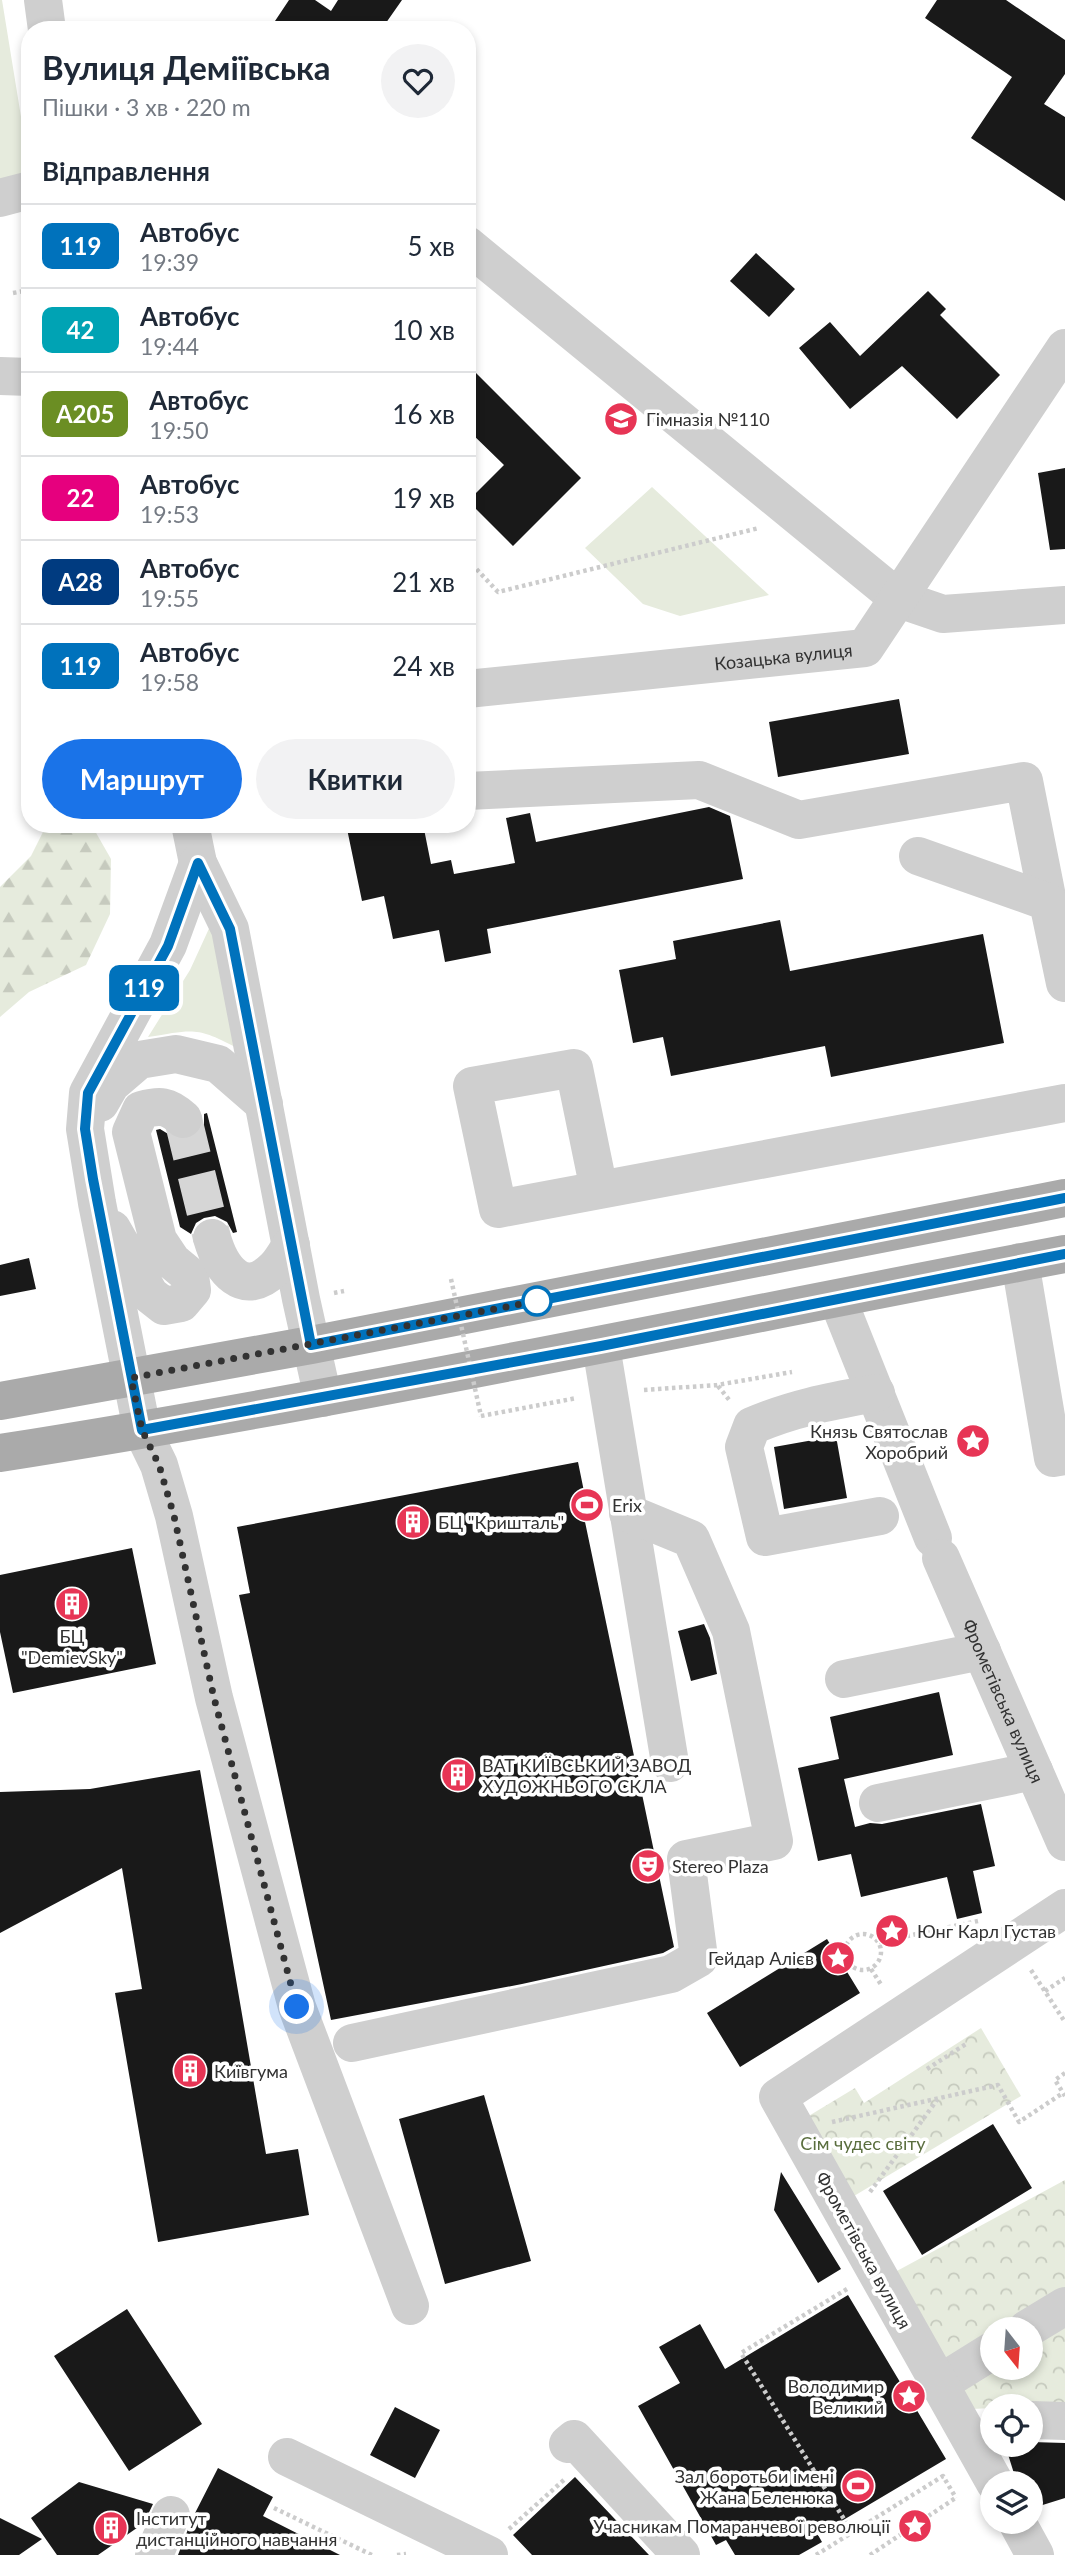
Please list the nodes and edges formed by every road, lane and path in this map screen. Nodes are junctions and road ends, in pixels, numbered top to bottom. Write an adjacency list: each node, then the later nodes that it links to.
1 (43, 0): 2 (street)
2 (46, 21)
3 (21, 192): 4 (street)
4 (0, 198)
5 (476, 252): 11 (street)
6 (21, 292): 7 (path)
7 (13, 293)
8 (1065, 348): 13 (street, Козацька вулиця)
9 (0, 376): 10 (street)
10 (21, 377)
11 (800, 518): 12 (path); 13 (street)
12 (476, 569)
13 (899, 599): 14 (street); 15 (street, Козацька вулиця)
14 (1065, 605)
15 (476, 688)
16 (476, 791): 20 (street)
17 (192, 833): 19 (street)
18 (918, 856): 20 (street)
19 (198, 863): 23 (street); 25 (street)
20 (1048, 902): 21 (street)
21 (1065, 983)
22 (1065, 1103): 26 (street)
23 (264, 1104): 25 (street); 30 (street)
24 (183, 1119): 28 (street)
25 (85, 1129): 28 (street)
26 (599, 1190)
27 (1065, 1198): 35 (main road)
28 (97, 1203): 38 (street)
29 (212, 1238): 30 (street)
30 (291, 1245): 35 (street)
31 (1065, 1254): 32 (main road)
32 (1020, 1262): 34 (main road); 45 (street)
33 (452, 1279): 39 (path, bridge)
34 (838, 1300): 36 (main road); 40 (street, Фрометівська вулиця)
35 (311, 1345): 38 (main road); 41 (street)
36 (601, 1346): 39 (street); 41 (main road)
37 (794, 1372): 39 (path)
38 (131, 1378): 42 (main road); 43 (street)
39 (608, 1393): 46 (street)
40 (876, 1393): 47 (street); 48 (street, Фрометівська вулиця)
41 (323, 1398): 43 (main road)
42 (0, 1401)
43 (142, 1430): 44 (main road); 72 (street)
44 (0, 1453)
45 (1065, 1456)
46 (628, 1513): 50 (street); 64 (street)
47 (880, 1516)
48 (982, 1651): 49 (street); 51 (street, Фрометівська вулиця)
49 (844, 1679)
50 (670, 1763)
51 (1034, 1770): 52 (street); 53 (street, Фрометівська вулиця)
52 (878, 1802)
53 (1065, 1842)
54 (1065, 1908): 69 (street, Фрометівська вулиця)
55 (983, 1920): 56 (path)
56 (879, 1942): 58 (path); 58 (path)
57 (1025, 1961): 61 (path)
58 (871, 1969): 60 (path)
59 (1065, 1978): 61 (path)
60 (879, 1981)
61 (1045, 1991): 62 (path)
62 (1065, 2022)
63 (957, 2040): 65 (path)
64 (352, 2043)
65 (927, 2059)
66 (1065, 2073): 67 (path)
67 (1064, 2095): 68 (path)
68 (937, 2099): 69 (path); 70 (path)
69 (797, 2130): 76 (street, Фрометівська вулиця)
70 (867, 2195)
71 (847, 2289): 87 (path)
72 (410, 2306)
73 (1065, 2306): 74 (street)
74 (1043, 2319)
75 (980, 2358): 76 (street)
76 (939, 2384): 77 (street, Фрометівська вулиця)
77 (975, 2418): 82 (street, Фрометівська вулиця)
78 (1043, 2420): 79 (street)
79 (1065, 2421)
80 (287, 2457): 88 (street)
81 (571, 2457): 88 (path); 91 (street)
82 (991, 2471)
83 (980, 2486): 84 (path)
84 (956, 2498): 87 (path); 93 (path)
85 (274, 2508): 90 (path)
86 (171, 2515): 89 (street)
87 (852, 2532): 92 (path)
88 (497, 2544)
89 (154, 2555)
90 (372, 2555)
91 (681, 2555)
92 (816, 2555)
93 (870, 2555)

